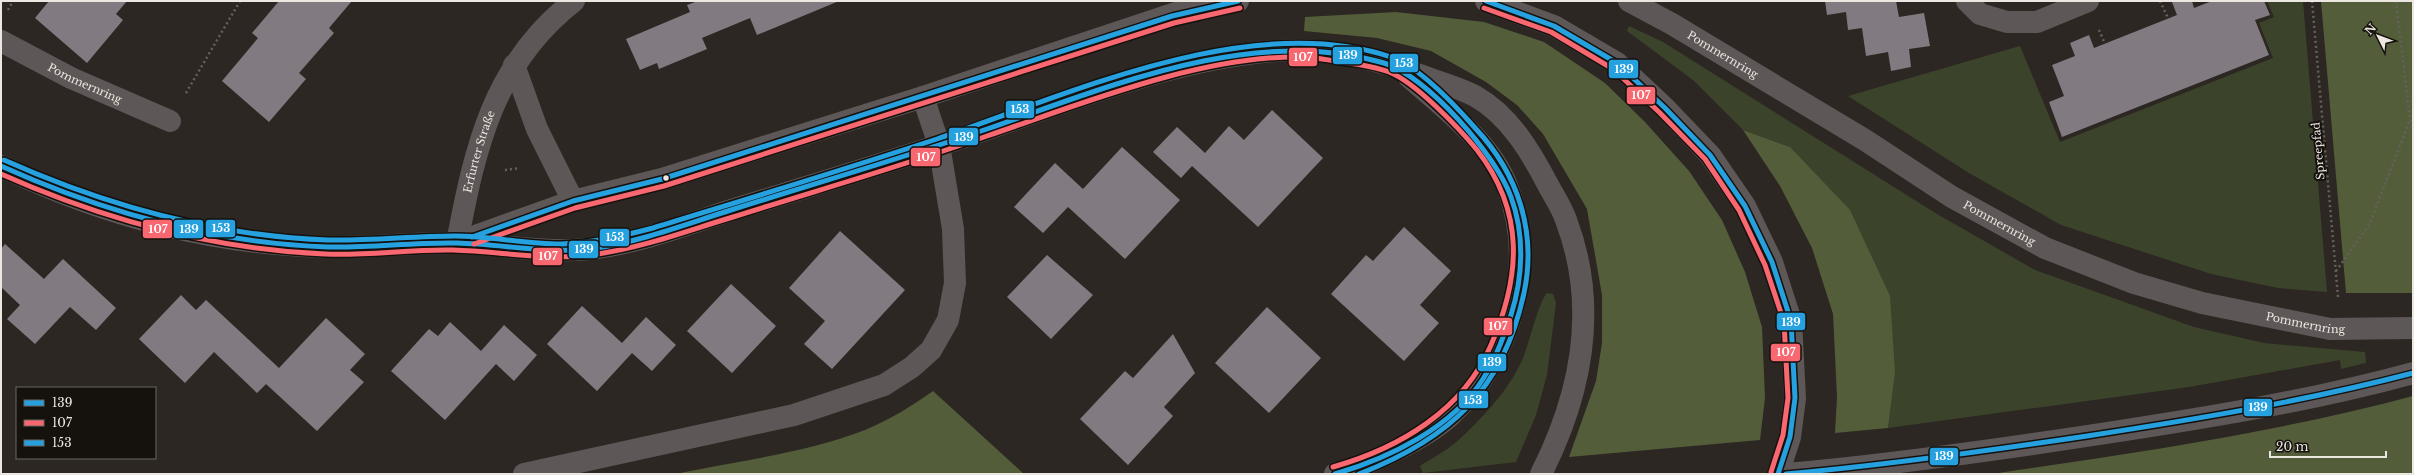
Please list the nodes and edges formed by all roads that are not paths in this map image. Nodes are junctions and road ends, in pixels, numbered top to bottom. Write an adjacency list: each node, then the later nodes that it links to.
1 (574, 1): 10 (street, Erfurter Straße)
2 (1212, 1): 8 (street)
3 (1238, 1): 8 (street)
4 (1486, 1): 23 (street)
5 (1629, 1): 18 (street, Pommernring)
6 (1967, 1): 7 (street)
7 (2088, 1)
8 (1172, 16): 12 (street)
9 (1, 42): 13 (street, Pommernring)
10 (514, 65): 16 (street); 17 (street, Erfurter Straße)
11 (1398, 67): 14 (street); 21 (street); 22 (street)
12 (923, 97): 14 (street); 16 (street)
13 (170, 121)
14 (939, 145): 17 (street); 20 (street)
15 (1, 166): 17 (street)
16 (573, 201): 17 (street)
17 (457, 243)
18 (2413, 328)
19 (2413, 373): 24 (street)
20 (524, 474)
21 (1335, 474)
22 (1542, 474)
23 (1778, 474)
24 (1786, 474)

